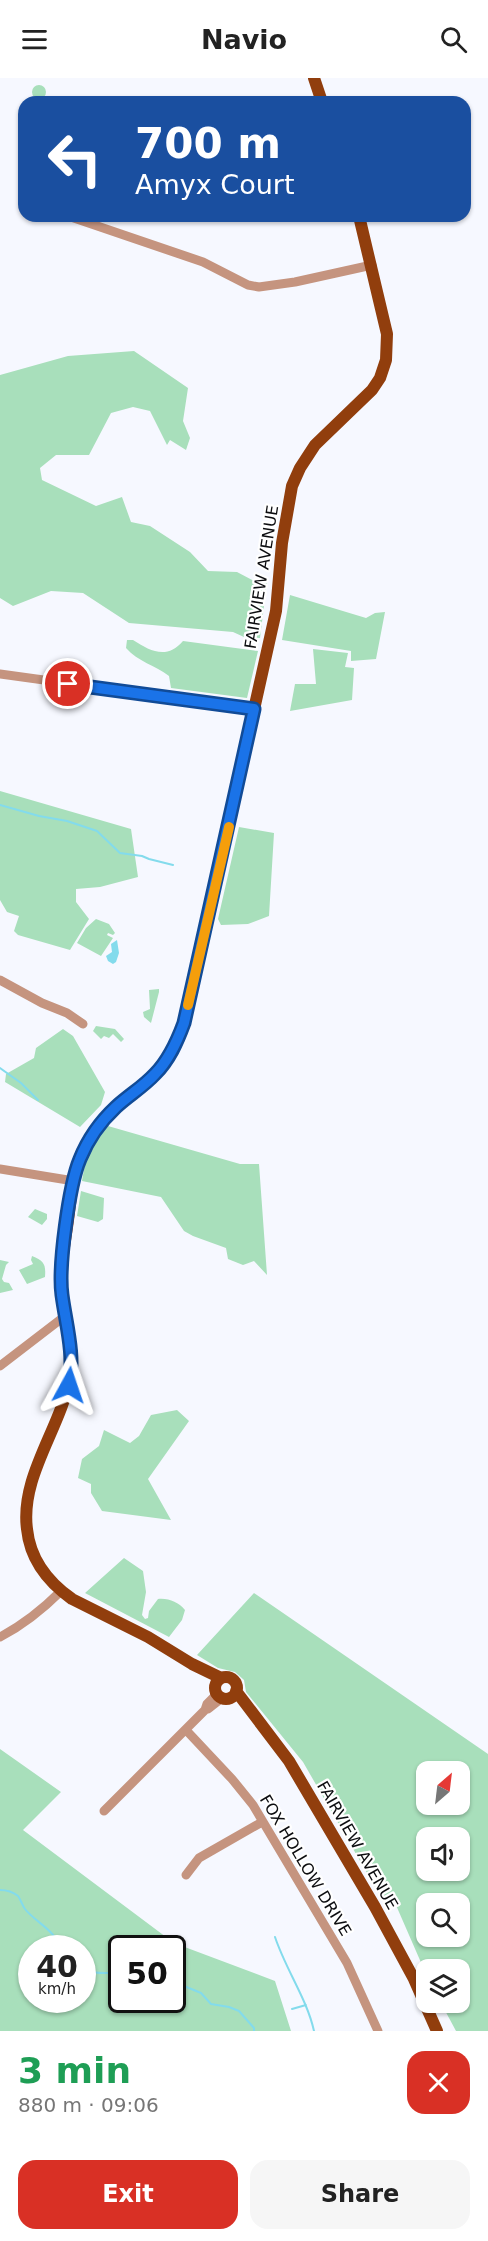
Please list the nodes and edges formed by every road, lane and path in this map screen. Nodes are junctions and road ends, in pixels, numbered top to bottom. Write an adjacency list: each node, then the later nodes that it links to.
1 (314, 78): 2 (main road)
2 (320, 96)
3 (86, 222): 5 (street)
4 (361, 222): 5 (main road, FAIRVIEW AVENUE)
5 (372, 265): 7 (main road, FAIRVIEW AVENUE)
6 (0, 674): 7 (street)
7 (254, 709): 11 (main road, FAIRVIEW AVENUE)
8 (0, 980): 9 (street)
9 (83, 1024)
10 (0, 1169): 11 (street)
11 (74, 1181): 12 (main road, FAIRVIEW AVENUE)
12 (65, 1316): 13 (street); 14 (main road, FAIRVIEW AVENUE)
13 (0, 1366)
14 (61, 1591): 15 (street); 16 (main road, FAIRVIEW AVENUE)
15 (0, 1637)
16 (223, 1691): 17 (street); 22 (main road, FAIRVIEW AVENUE)
17 (186, 1730): 18 (street); 19 (street, FOX HOLLOW DRIVE)
18 (104, 1811)
19 (262, 1822): 20 (street); 21 (street, FOX HOLLOW DRIVE)
20 (186, 1875)
21 (378, 2031)
22 (437, 2031)

